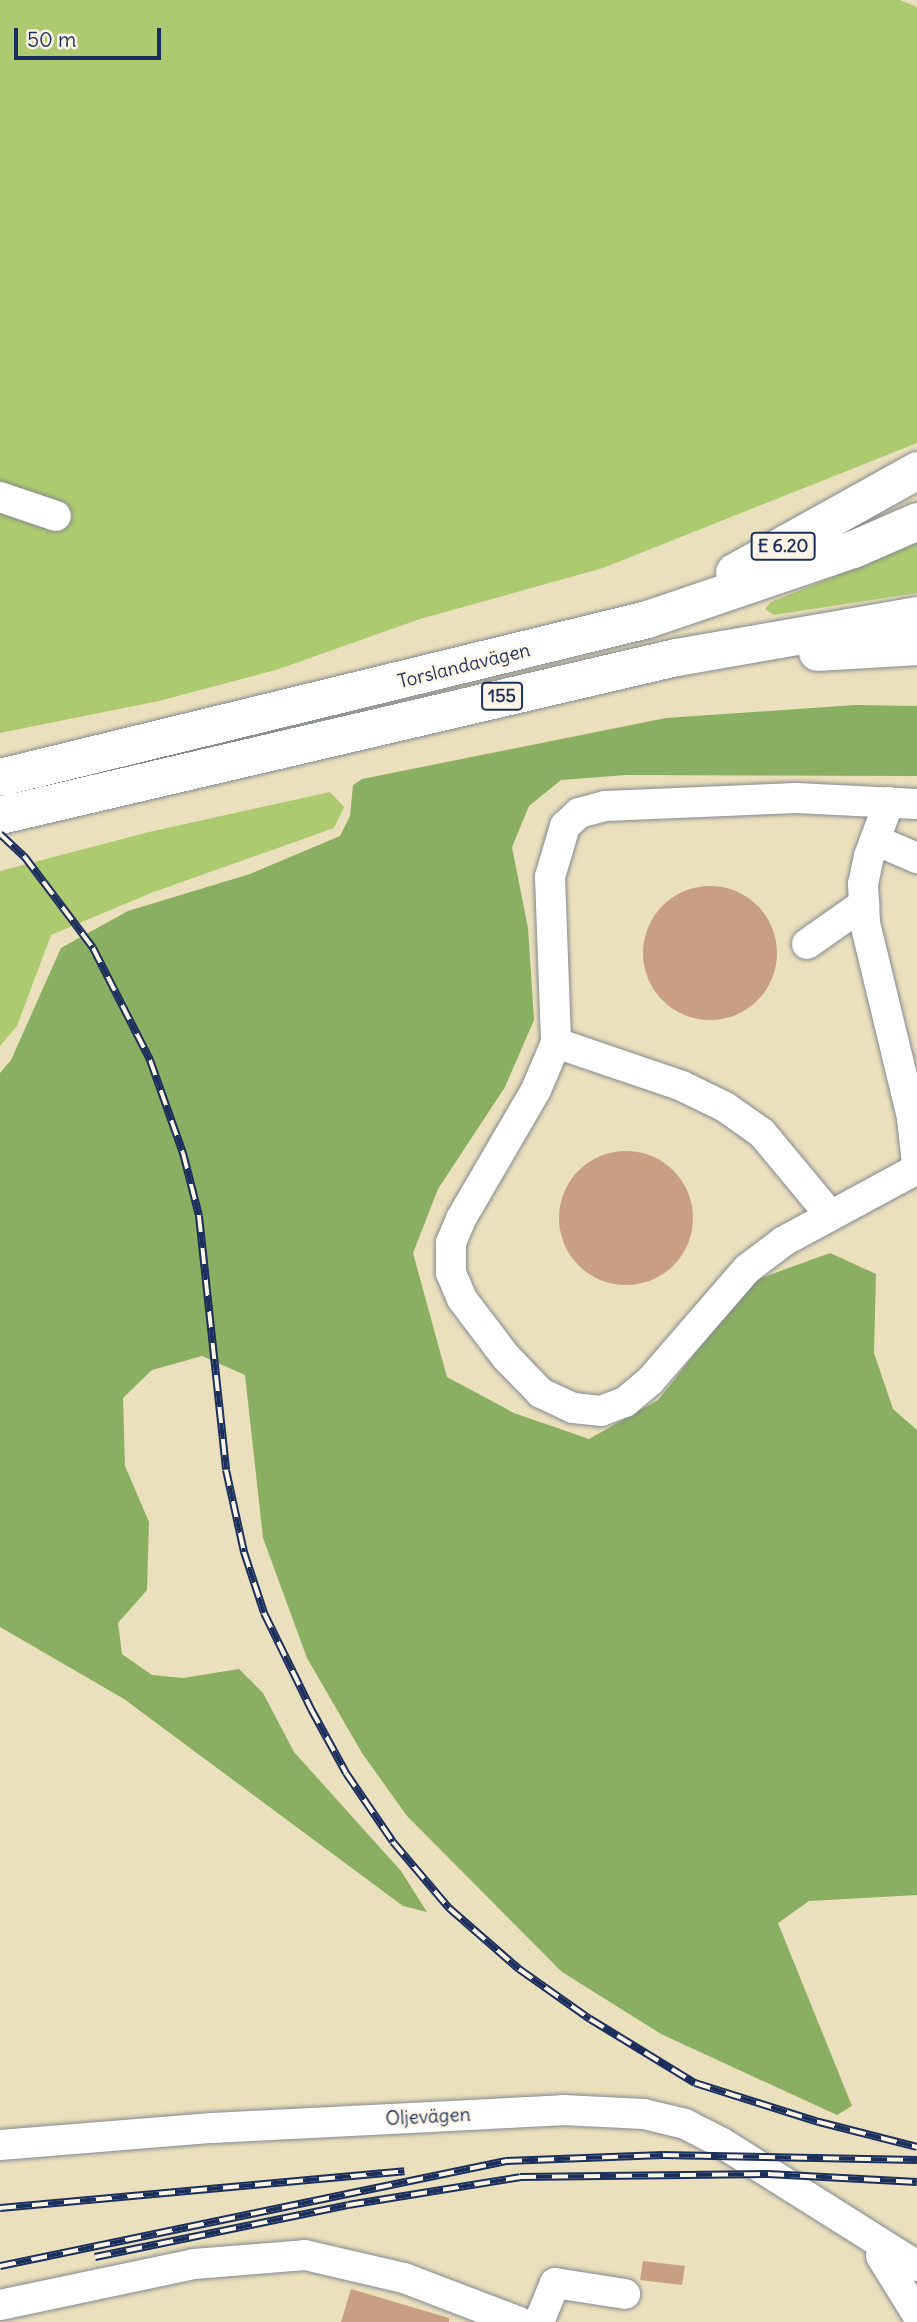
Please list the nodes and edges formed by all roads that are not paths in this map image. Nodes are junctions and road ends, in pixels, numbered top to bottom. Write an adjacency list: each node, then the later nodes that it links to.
1 (917, 470): 6 (main road, E 6.20)
2 (0, 497): 3 (street)
3 (55, 516)
4 (917, 521): 6 (main road, Torslandavägen / 155)
5 (917, 615): 8 (main road, Torslandavägen / 155)
6 (647, 620): 9 (main road, Torslandavägen / 155)
7 (917, 646): 8 (main road, 155)
8 (676, 657): 11 (main road, Torslandavägen / 155)
9 (0, 777)
10 (903, 803): 12 (street); 16 (street)
11 (0, 814)
12 (875, 840): 13 (street); 14 (street)
13 (917, 858)
14 (864, 904): 15 (street); 17 (street)
15 (807, 944)
16 (556, 1043): 18 (street); 18 (street)
17 (917, 1166): 18 (street)
18 (830, 1215)
19 (0, 2145): 20 (street, Oljevägen)
20 (830, 2214): 21 (street, Oljevägen); 22 (street, Oljevägen)
21 (881, 2256): 23 (street, Oljevägen); 26 (street, Oljevägen)
22 (917, 2266)
23 (917, 2288)
24 (625, 2294): 28 (street)
25 (0, 2305): 27 (street)
26 (917, 2314)
27 (519, 2322)
28 (539, 2322)

